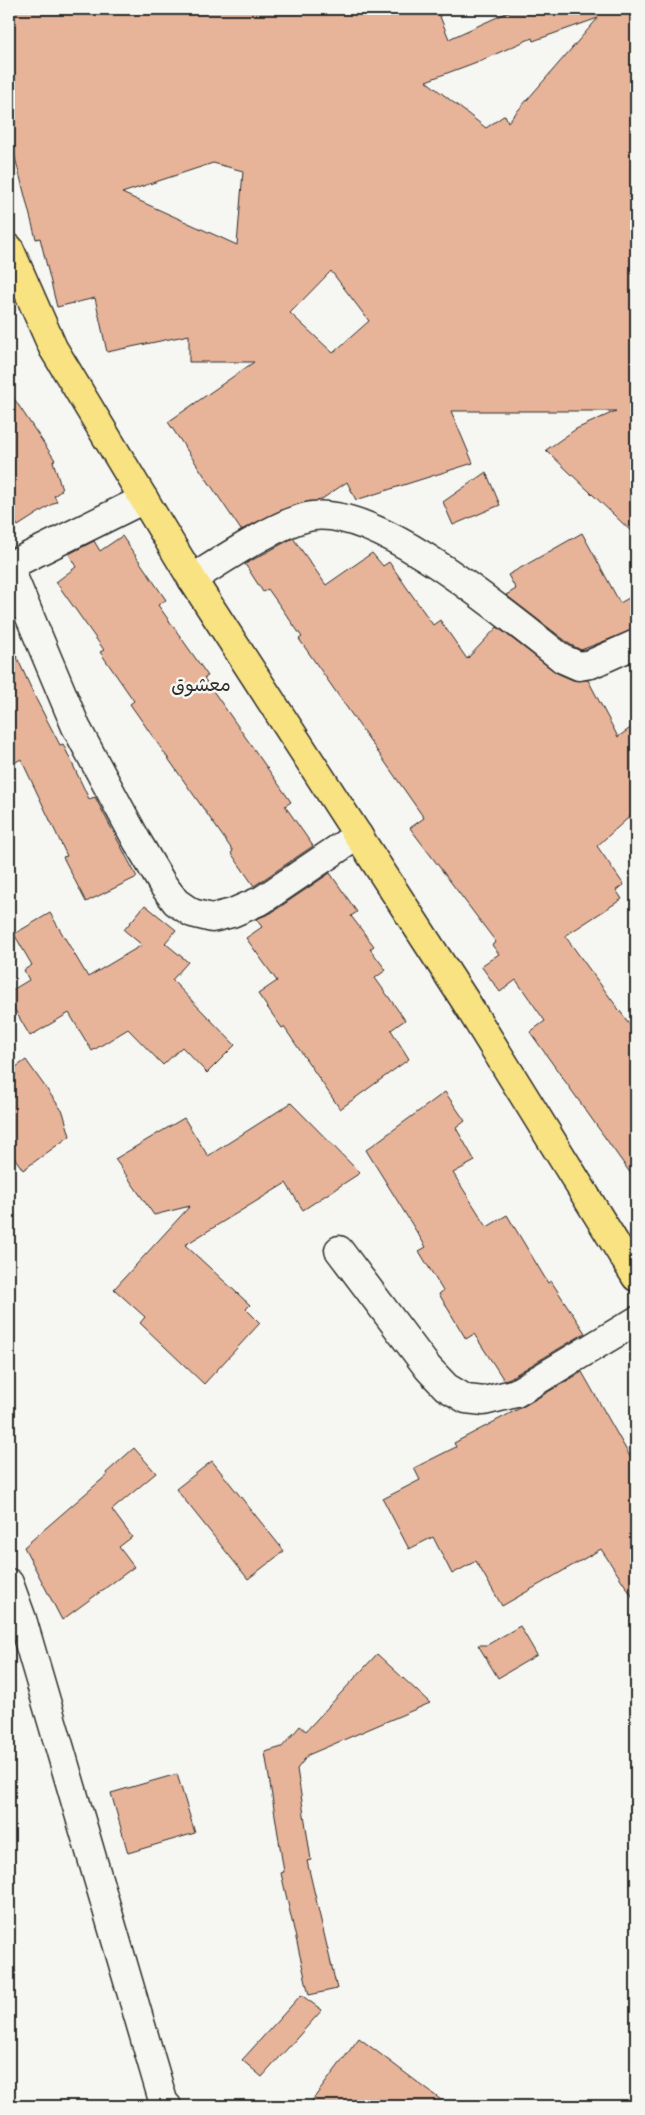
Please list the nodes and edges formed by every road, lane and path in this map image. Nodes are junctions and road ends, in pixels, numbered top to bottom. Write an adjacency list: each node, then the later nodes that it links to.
1 (9, 248): 2 (main road)
2 (144, 499): 3 (street); 4 (main road)
3 (9, 567): 6 (street)
4 (192, 579): 5 (street); 6 (main road)
5 (636, 644)
6 (358, 836): 8 (main road)
7 (339, 1250): 9 (street)
8 (636, 1277)
9 (636, 1321)
10 (9, 1583): 11 (street)
11 (164, 2106)

